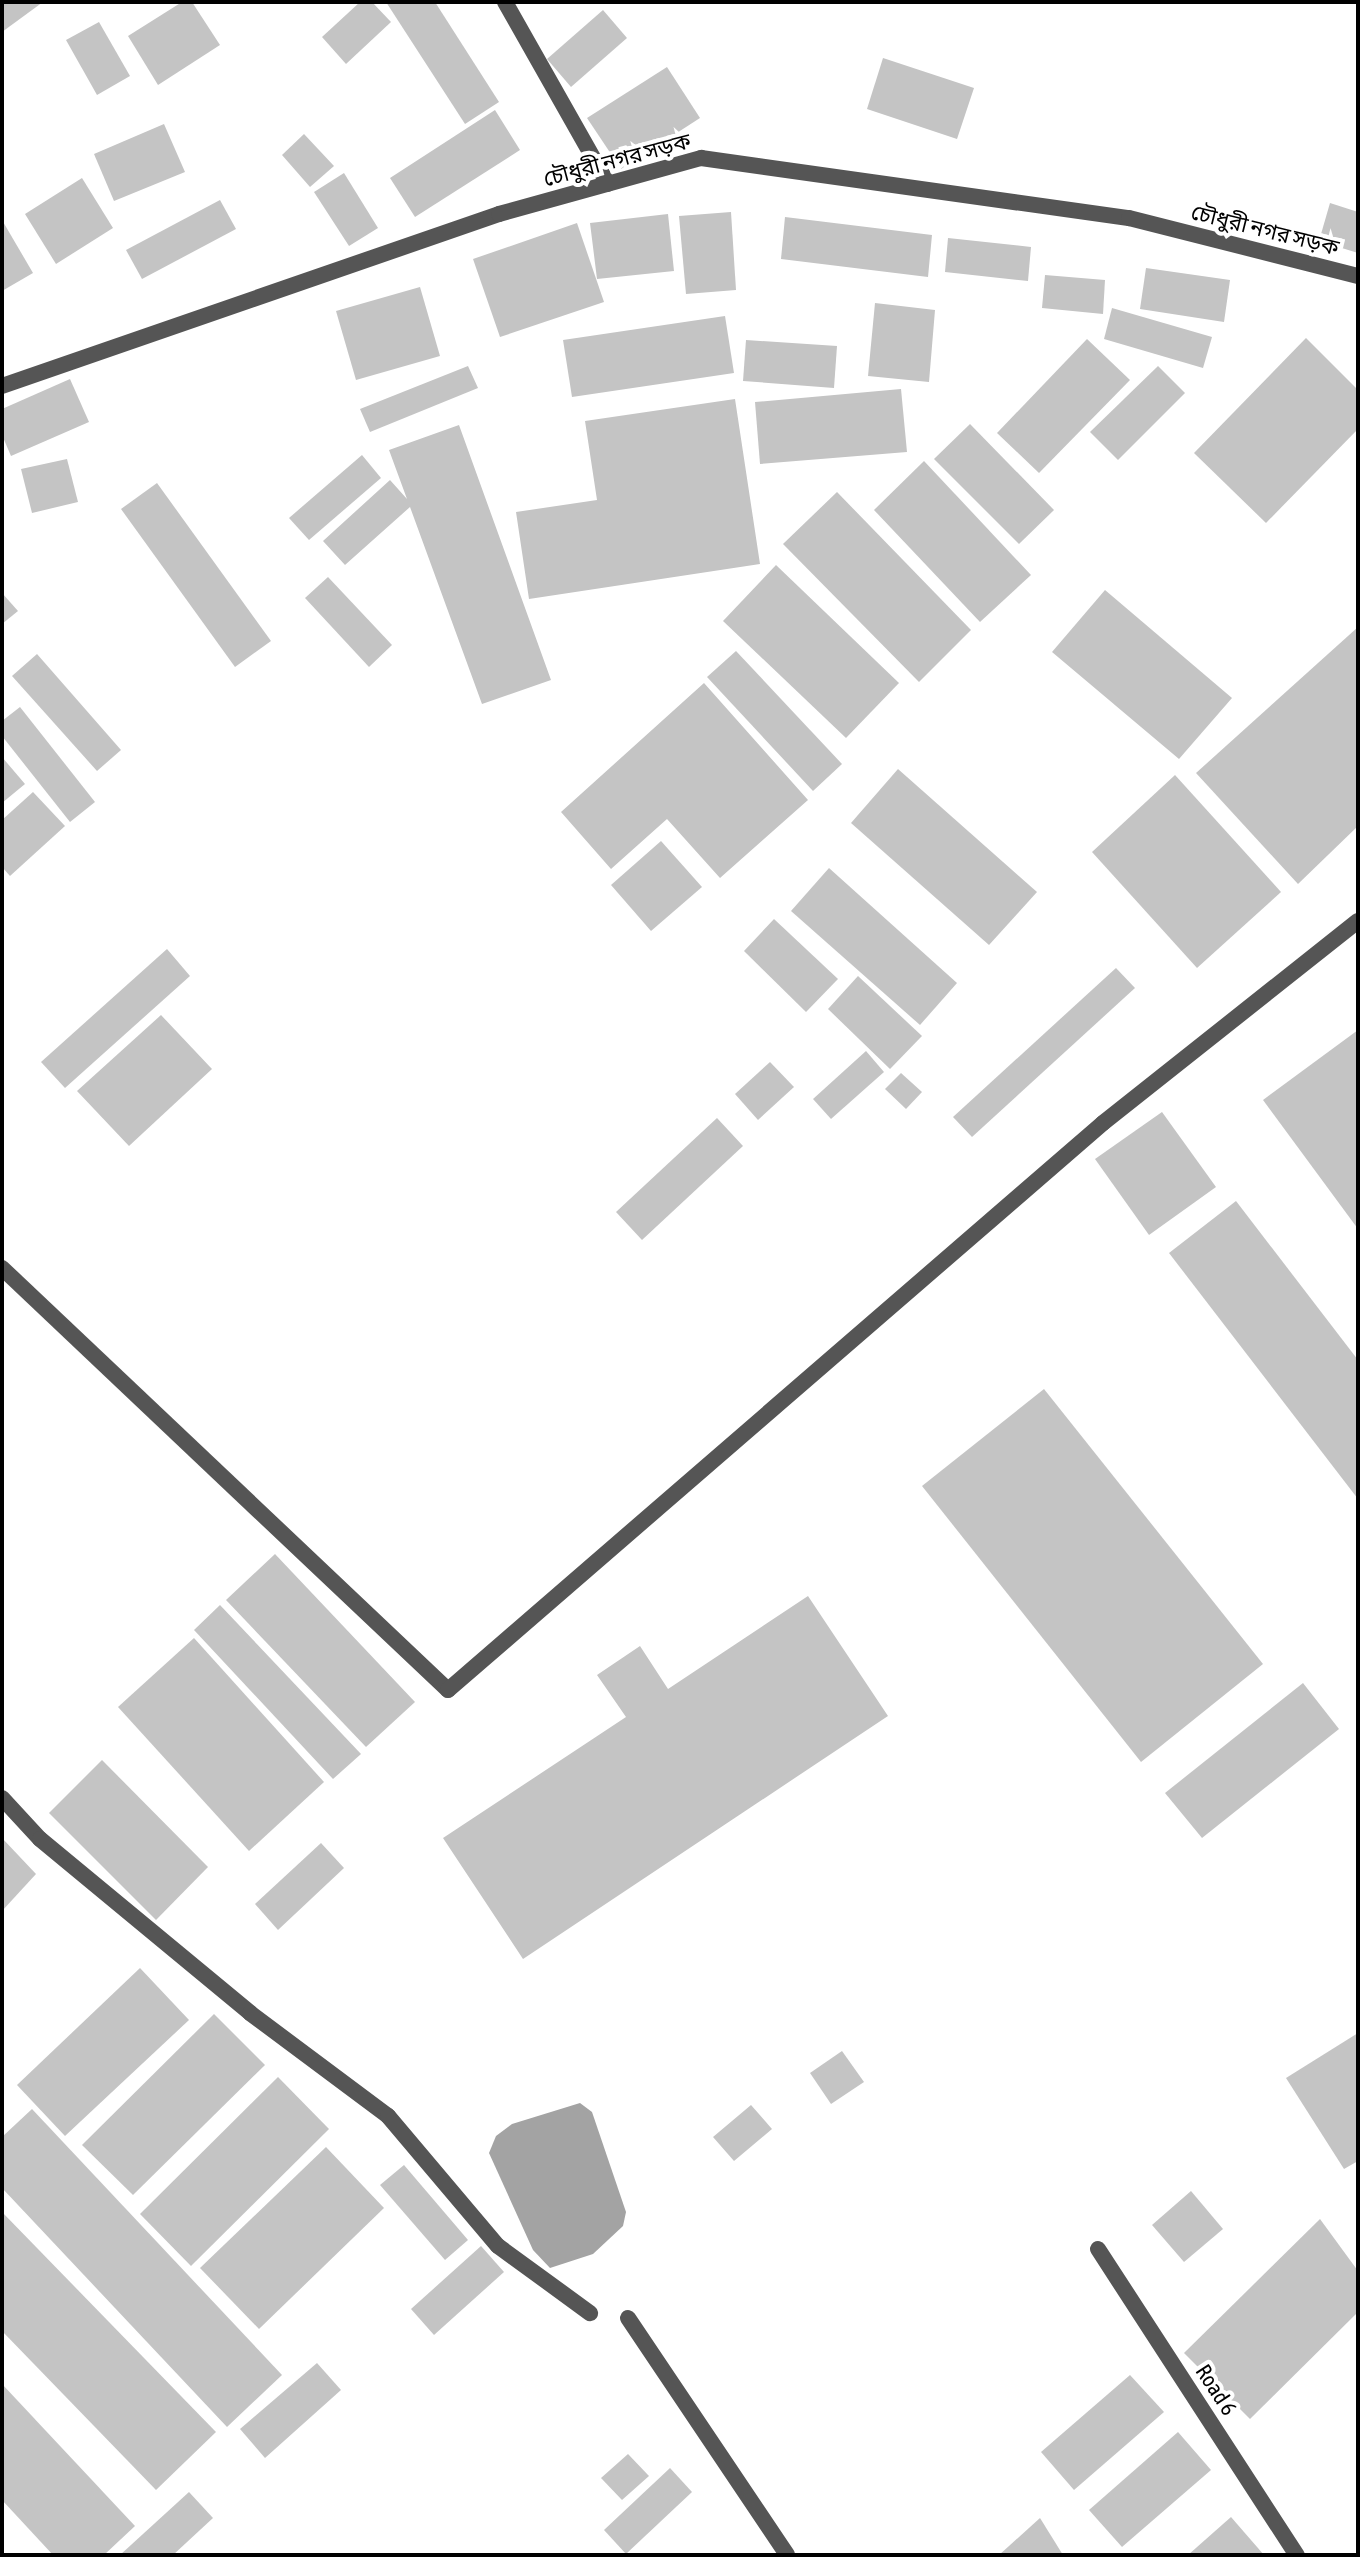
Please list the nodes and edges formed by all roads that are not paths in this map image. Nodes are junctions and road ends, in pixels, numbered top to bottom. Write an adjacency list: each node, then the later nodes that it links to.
1 (505, 2): 2 (street)
2 (608, 184): 3 (street, চৌধুরী নগর সড়ক); 4 (street, চৌধুরী নগর সড়ক)
3 (1358, 276)
4 (2, 386)
5 (1358, 921): 6 (street)
6 (4, 1276)
7 (2, 1798): 9 (street)
8 (1098, 2249): 12 (street, Road 6)
9 (590, 2313)
10 (628, 2318): 11 (street)
11 (787, 2555)
12 (1297, 2555)

